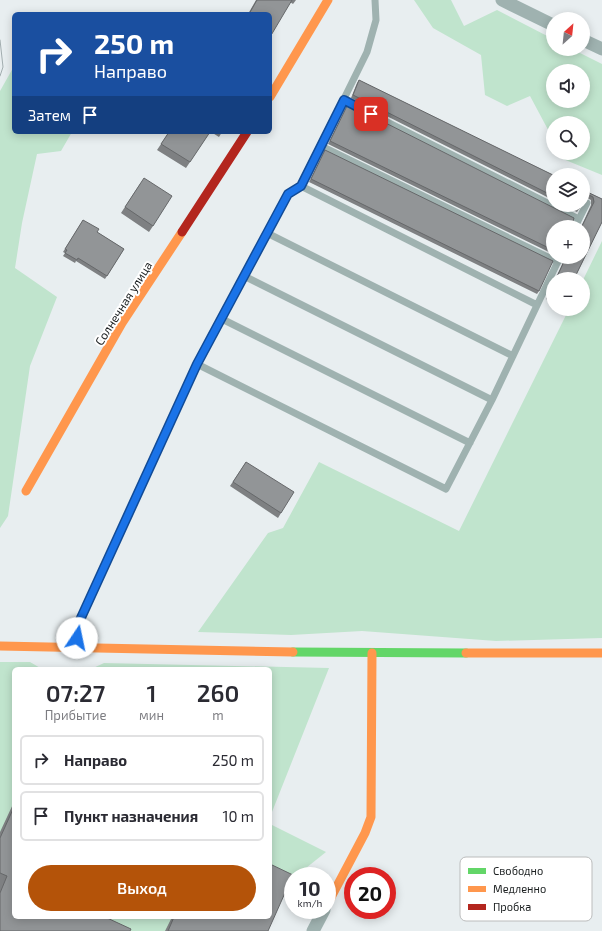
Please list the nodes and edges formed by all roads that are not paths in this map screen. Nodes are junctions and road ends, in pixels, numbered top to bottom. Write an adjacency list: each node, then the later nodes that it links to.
1 (328, 0): 7 (street)
2 (375, 0): 8 (lane)
3 (502, 0): 4 (street)
4 (546, 22)
5 (590, 43): 6 (street)
6 (602, 49)
7 (272, 94)
8 (344, 100): 10 (lane); 13 (lane)
9 (246, 134): 24 (street, Солнечная улица)
10 (321, 146): 11 (lane); 15 (lane)
11 (301, 186): 14 (lane); 18 (lane)
12 (582, 212): 13 (lane)
13 (579, 218)
14 (267, 233): 17 (lane); 20 (lane)
15 (546, 253)
16 (557, 264): 18 (lane)
17 (244, 276): 19 (lane); 22 (lane)
18 (537, 305): 20 (lane)
19 (222, 319): 21 (lane); 23 (lane)
20 (512, 356): 22 (lane)
21 (197, 364): 23 (lane); 26 (lane)
22 (492, 400): 23 (lane)
23 (470, 443)
24 (26, 491)
25 (0, 646): 26 (street)
26 (77, 647): 27 (street)
27 (372, 653): 28 (street); 29 (street)
28 (602, 653)
29 (336, 888)
30 (319, 919): 31 (street)
31 (313, 931)

